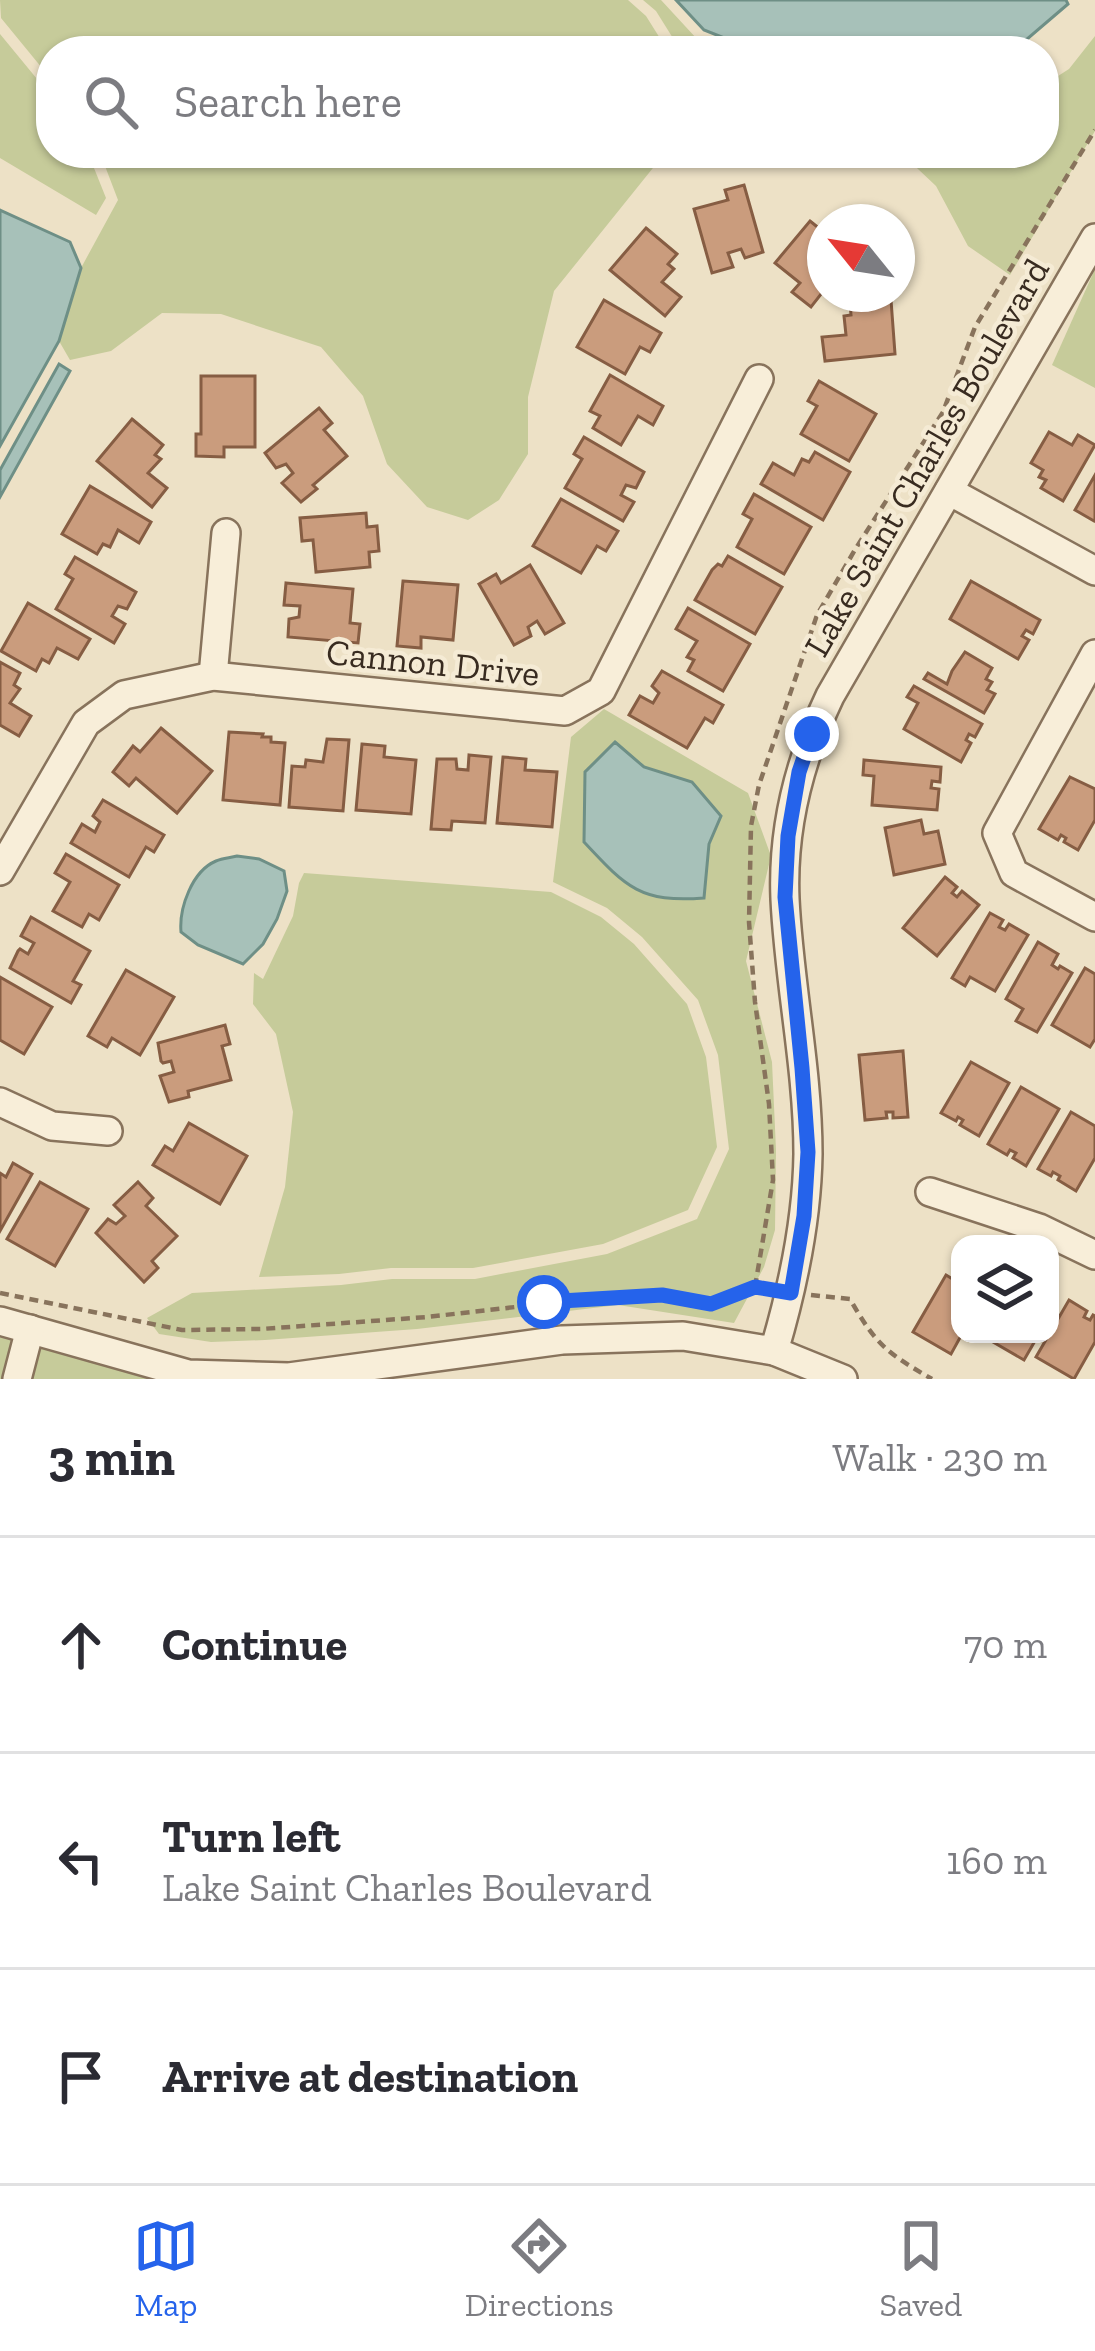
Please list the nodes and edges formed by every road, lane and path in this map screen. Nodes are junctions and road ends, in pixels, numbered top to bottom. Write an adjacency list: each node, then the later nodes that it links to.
1 (1095, 238): 3 (street, Lake Saint Charles Boulevard)
2 (759, 380): 7 (street, Cannon Drive)
3 (949, 491): 5 (street); 15 (street, Lake Saint Charles Boulevard)
4 (226, 532): 7 (street)
5 (1095, 572)
6 (1095, 654): 9 (street)
7 (213, 676): 8 (street, Cannon Drive)
8 (0, 871)
9 (1095, 917)
10 (0, 1102): 11 (street)
11 (108, 1131)
12 (930, 1192): 13 (street)
13 (1095, 1255)
14 (0, 1293): 15 (path)
15 (791, 1293): 18 (street, Lake Saint Charles Boulevard); 21 (path)
16 (0, 1321): 17 (street)
17 (29, 1330): 18 (street); 19 (street)
18 (774, 1351): 20 (street)
19 (17, 1379)
20 (843, 1379)
21 (932, 1379)

